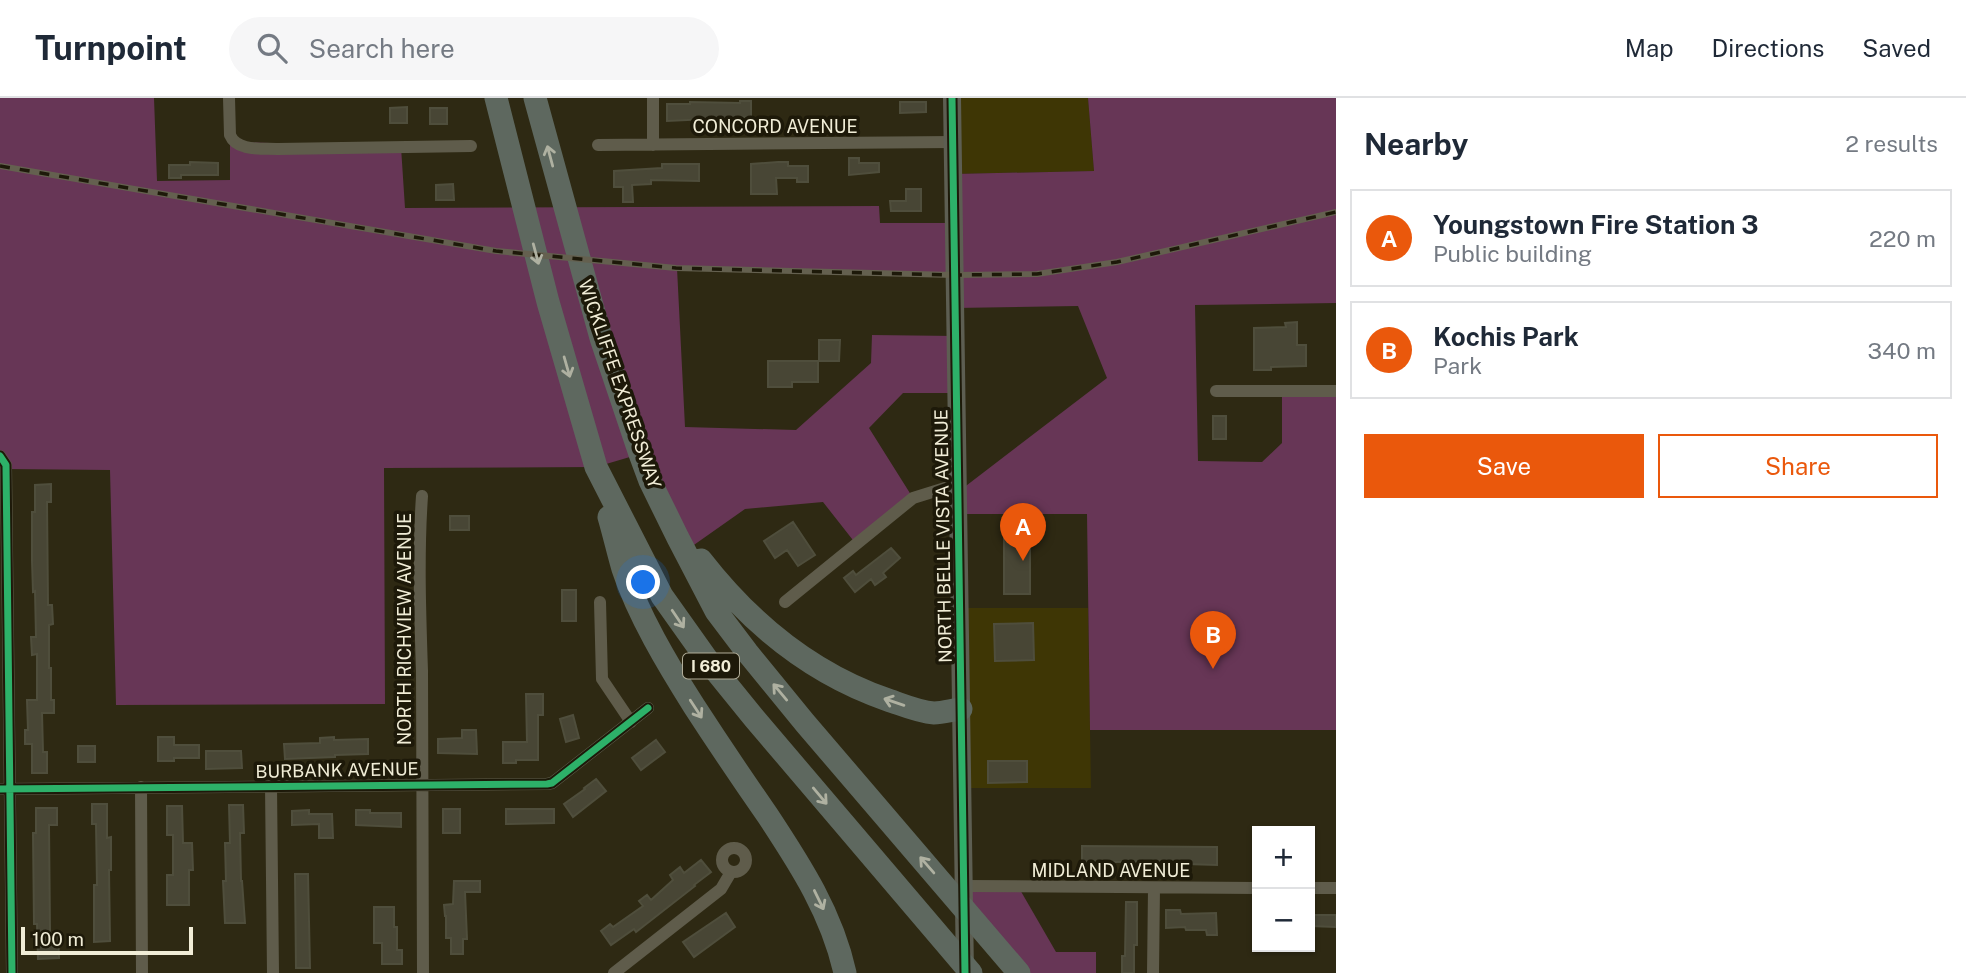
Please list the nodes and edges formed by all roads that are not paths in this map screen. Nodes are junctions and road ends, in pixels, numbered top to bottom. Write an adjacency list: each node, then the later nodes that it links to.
1 (229, 98): 9 (street)
2 (496, 98): 13 (highway, I 680, one-way to 13)
3 (535, 98): 16 (highway, WICKLIFFE EXPRESSWAY / I 680, one-way to 3)
4 (653, 98): 8 (street)
5 (952, 98): 6 (street, NORTH BELLE VISTA AVENUE)
6 (953, 142): 8 (street, CONCORD AVENUE); 14 (street, NORTH BELLE VISTA AVENUE)
7 (598, 145): 8 (street, CONCORD AVENUE)
8 (653, 145)
9 (471, 146)
10 (1216, 391): 11 (street)
11 (1336, 391)
12 (3, 460): 25 (street)
13 (596, 467): 37 (highway, one-way to 37); 39 (highway, I 680, one-way to 39)
14 (958, 484): 18 (street); 20 (street, NORTH BELLE VISTA AVENUE)
15 (422, 496): 22 (street, NORTH RICHVIEW AVENUE)
16 (668, 517): 20 (highway, one-way to 16); 40 (highway, WICKLIFFE EXPRESSWAY / I 680, one-way to 16)
17 (600, 602): 21 (street)
18 (785, 602)
19 (648, 708): 21 (street, BURBANK AVENUE)
20 (961, 709): 27 (street, NORTH BELLE VISTA AVENUE)
21 (631, 722): 22 (street, BURBANK AVENUE)
22 (421, 785): 23 (street, BURBANK AVENUE); 35 (street, NORTH RICHVIEW AVENUE)
23 (271, 786): 24 (street, BURBANK AVENUE); 34 (street)
24 (141, 788): 25 (street, BURBANK AVENUE); 33 (street)
25 (5, 789): 32 (street)
26 (731, 872): 36 (street)
27 (964, 886): 28 (street, MIDLAND AVENUE); 38 (street, NORTH BELLE VISTA AVENUE)
28 (1154, 888): 29 (street, MIDLAND AVENUE); 41 (street)
29 (1252, 888)
30 (1315, 888): 31 (street)
31 (1336, 888)
32 (12, 973)
33 (142, 973)
34 (273, 973)
35 (423, 973)
36 (614, 973)
37 (845, 973)
38 (965, 973)
39 (971, 973)
40 (1019, 973)
41 (1153, 973)

